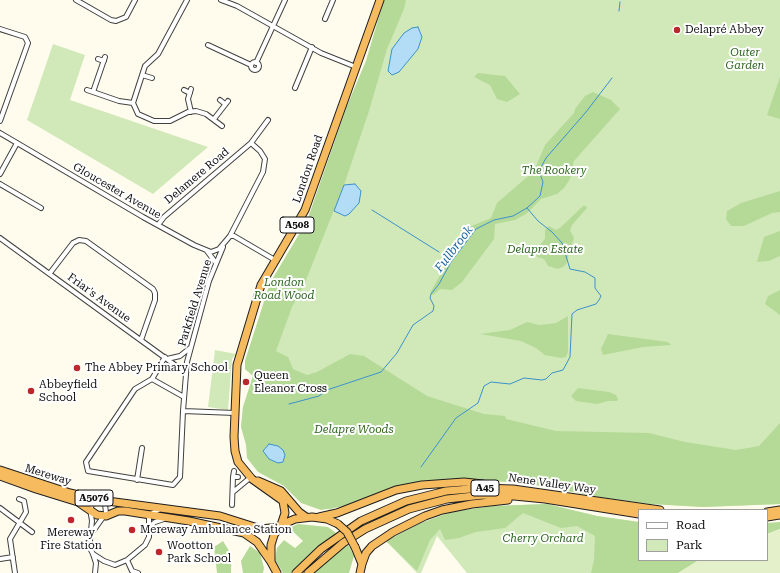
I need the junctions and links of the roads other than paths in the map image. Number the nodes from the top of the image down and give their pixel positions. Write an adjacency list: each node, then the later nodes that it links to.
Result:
1 (76, 0): 2 (street)
2 (135, 0)
3 (187, 0): 17 (street)
4 (222, 0): 9 (street)
5 (285, 0): 9 (street)
6 (333, 0): 8 (street)
7 (380, 0): 16 (highway, London Road / A508)
8 (325, 19)
9 (273, 26): 12 (street); 14 (street)
10 (0, 29): 28 (street)
11 (208, 45): 15 (street)
12 (312, 47): 16 (street); 19 (street)
13 (98, 58): 22 (street)
14 (256, 63): 15 (street); 15 (street)
15 (251, 64)
16 (356, 67): 41 (highway, London Road / A508)
17 (142, 75): 18 (street); 24 (street)
18 (152, 78)
19 (295, 88)
20 (87, 90): 22 (street)
21 (184, 90): 25 (street)
22 (93, 92): 24 (street)
23 (220, 100): 26 (street)
24 (133, 103): 25 (street)
25 (191, 112): 26 (street)
26 (214, 119): 29 (street)
27 (268, 120): 32 (street, Delamere Road)
28 (0, 121)
29 (222, 126)
30 (0, 133): 31 (street, Gloucester Avenue)
31 (17, 143): 33 (street); 36 (street, Gloucester Avenue)
32 (251, 143): 36 (street, Delamere Road); 37 (street)
33 (0, 174)
34 (0, 184): 35 (street)
35 (41, 208)
36 (158, 225): 40 (street, Gloucester Avenue)
37 (230, 236): 39 (street); 41 (street)
38 (0, 238): 43 (street, Friar's Avenue)
39 (222, 245): 40 (street); 42 (street, Parkfield Avenue)
40 (207, 251): 42 (street)
41 (275, 260): 51 (highway, London Road / A508)
42 (216, 263): 45 (street, Parkfield Avenue)
43 (50, 273): 44 (street, Friar's Avenue); 44 (street)
44 (141, 340): 46 (street, Friar's Avenue)
45 (190, 348): 46 (street); 47 (street, Parkfield Avenue)
46 (166, 358): 47 (street, Friar's Avenue); 48 (street)
47 (186, 373): 49 (street, Parkfield Avenue)
48 (152, 379): 49 (street); 57 (street)
49 (184, 397): 50 (street, Parkfield Avenue)
50 (183, 411): 51 (street); 57 (street, Parkfield Avenue)
51 (235, 413): 56 (highway, London Road / A508)
52 (142, 448): 57 (street)
53 (0, 470): 62 (highway, Mereway / A5076)
54 (234, 471): 58 (street)
55 (0, 476): 68 (highway, Mereway / A5076)
56 (252, 478): 58 (street); 74 (highway, London Road / A508); 79 (highway, London Road / A508)
57 (137, 480)
58 (233, 492): 63 (street)
59 (19, 499): 78 (street)
60 (545, 499): 70 (highway, Nene Valley Way / A45); 88 (highway); 95 (highway, Nene Valley Way / A45)
61 (577, 499): 66 (highway, Nene Valley Way / A45); 75 (highway); 94 (highway, Nene Valley Way / A45)
62 (100, 500): 65 (highway, Mereway / A5076); 68 (street); 72 (street)
63 (232, 506)
64 (0, 508): 78 (street)
65 (161, 509): 71 (street); 79 (highway, Mereway / A5076)
66 (652, 509)
67 (780, 510): 69 (highway)
68 (90, 512): 72 (highway, Mereway / A5076); 82 (street)
69 (768, 512)
70 (638, 514)
71 (149, 515): 72 (highway, Mereway / A5076); 77 (highway, Mereway / A5076); 80 (street)
72 (106, 516): 82 (street)
73 (780, 516): 76 (highway)
74 (306, 517): 75 (highway, Mereway); 79 (highway, Mereway)
75 (319, 517): 88 (highway, bridge)
76 (768, 517)
77 (173, 518): 80 (street); 87 (highway, Mereway / A5076)
78 (20, 523): 81 (street); 84 (street)
79 (280, 526): 87 (highway, A508)
80 (149, 527): 86 (street)
81 (32, 532)
82 (91, 534): 83 (street)
83 (93, 554): 86 (street); 90 (street)
84 (13, 557): 85 (street); 89 (street)
85 (0, 559)
86 (127, 560): 91 (street)
87 (271, 563): 92 (highway); 93 (highway, Mereway)
88 (361, 570)
89 (15, 573)
90 (96, 573)
91 (138, 573)
92 (269, 573)
93 (277, 573)
94 (296, 573)
95 (308, 573)

